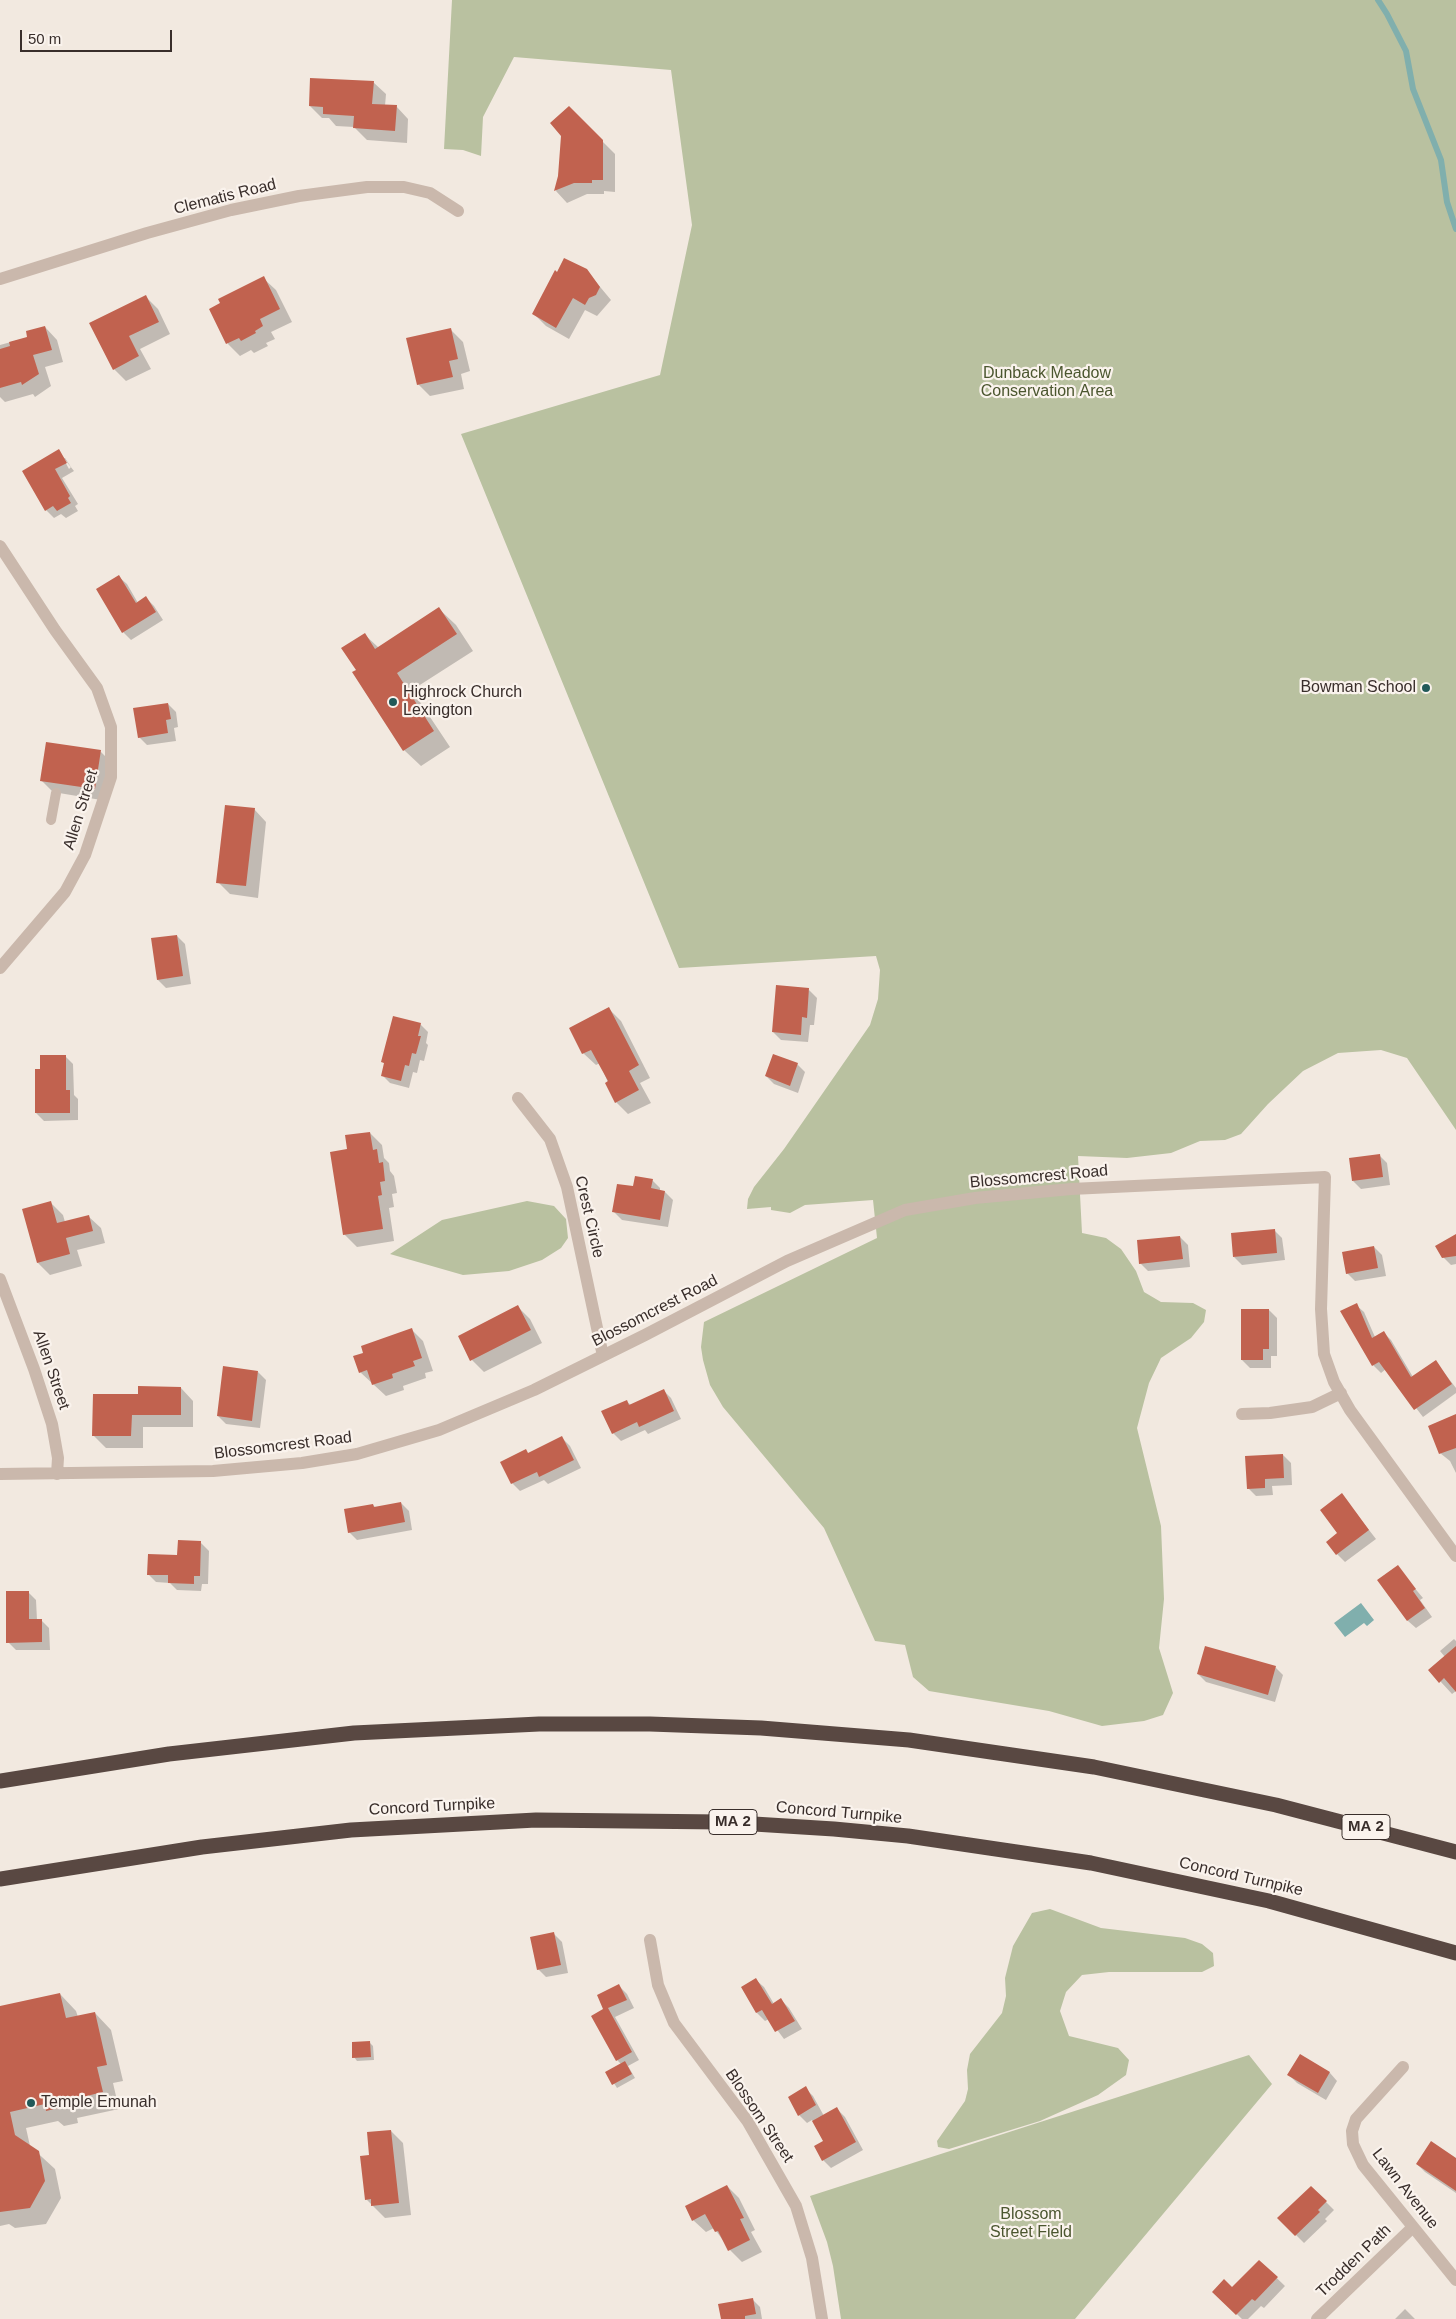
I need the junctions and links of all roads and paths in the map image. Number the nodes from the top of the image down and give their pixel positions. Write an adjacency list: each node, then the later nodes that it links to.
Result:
1 (458, 211): 2 (street, Clematis Road)
2 (0, 279)
3 (0, 546): 6 (street, Allen Street)
4 (56, 792): 5 (lane)
5 (51, 820)
6 (0, 968)
7 (518, 1098): 9 (street, Crest Circle)
8 (0, 1279): 13 (street, Allen Street)
9 (603, 1356): 10 (street, Blossomcrest Road); 13 (street, Blossomcrest Road)
10 (1341, 1393): 11 (street); 14 (street)
11 (1242, 1414)
12 (0, 1474): 13 (street, Blossomcrest Road)
13 (57, 1474)
14 (1456, 1556)
15 (0, 1781): 16 (highway, MA 2)
16 (1456, 1852)
17 (0, 1879): 19 (highway, Concord Turnpike / MA 2)
18 (650, 1940): 23 (street, Blossom Street)
19 (1456, 1953)
20 (1403, 2067): 21 (street, Lawn Avenue)
21 (1413, 2227): 22 (street, Lawn Avenue); 24 (street, Trodden Path)
22 (1456, 2280)
23 (822, 2319)
24 (1317, 2319)

